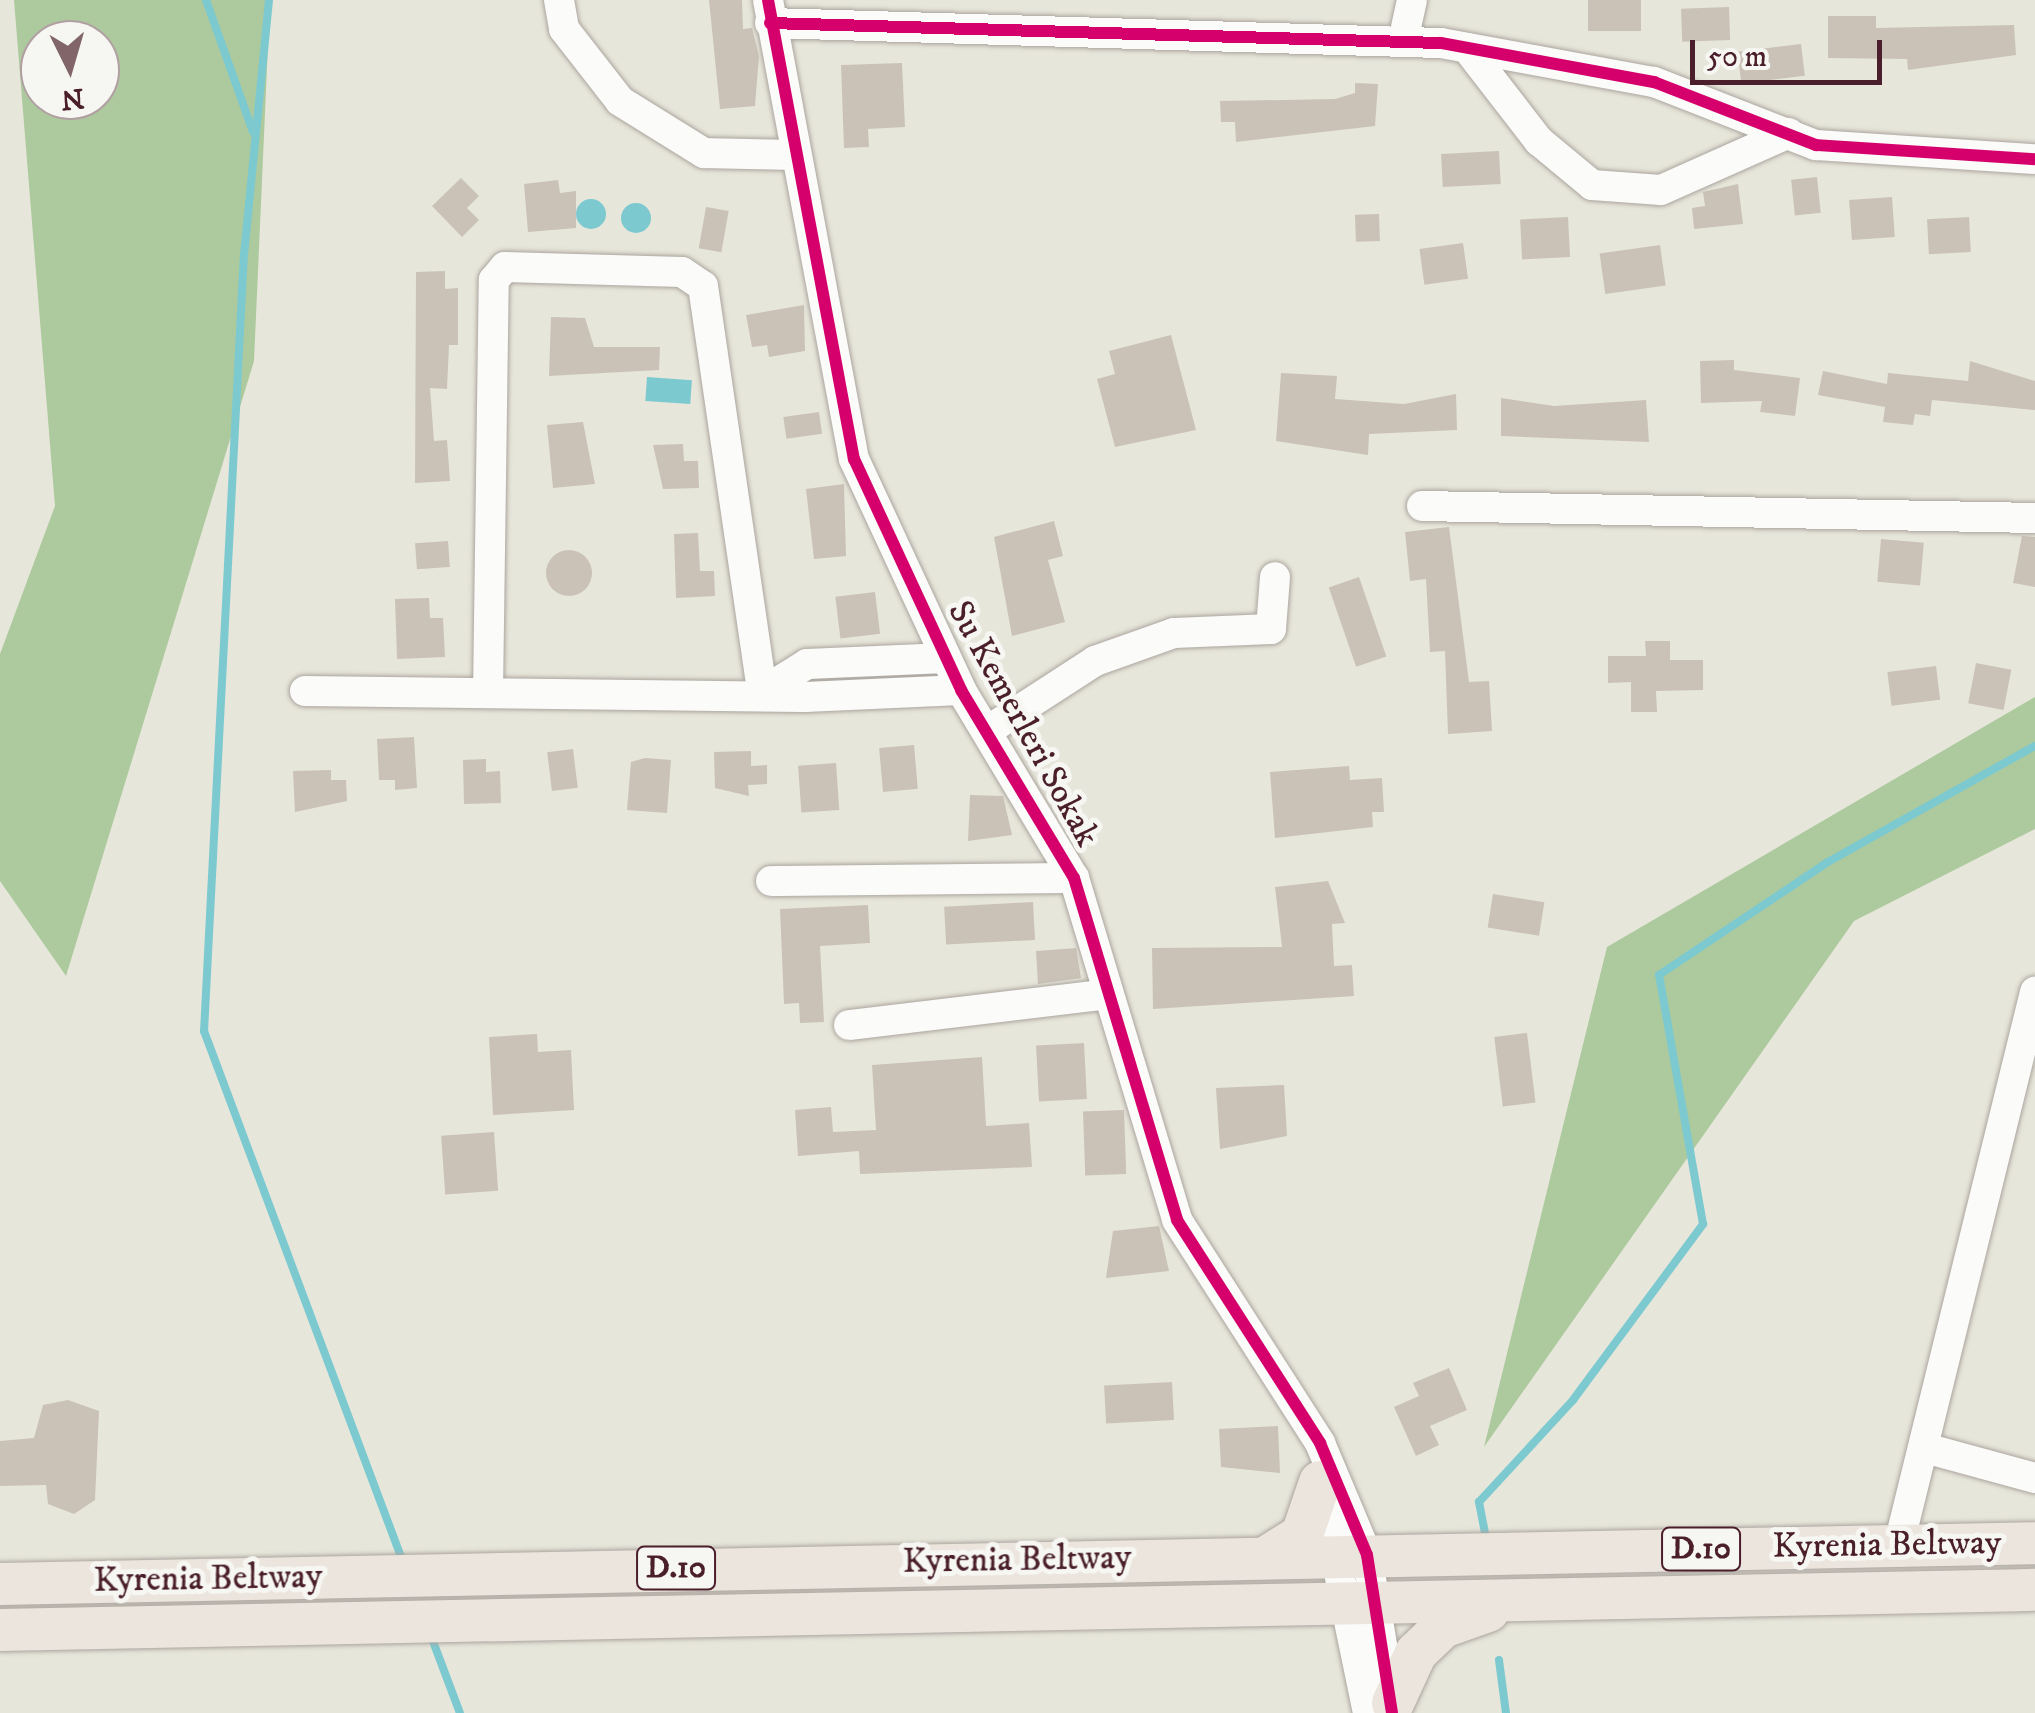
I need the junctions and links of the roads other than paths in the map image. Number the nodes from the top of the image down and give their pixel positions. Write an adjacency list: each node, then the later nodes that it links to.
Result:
1 (560, 0): 7 (street)
2 (1412, 0): 4 (street)
3 (769, 12): 4 (street); 7 (street, Su Kemerleri Sokak)
4 (1403, 41): 5 (street)
5 (1467, 48): 6 (street); 6 (street)
6 (1788, 134): 8 (street)
7 (792, 155): 12 (street, Su Kemerleri Sokak)
8 (2035, 160)
9 (1422, 506): 10 (street)
10 (2035, 518)
11 (1274, 577): 17 (street)
12 (946, 658): 13 (street, Su Kemerleri Sokak); 15 (street)
13 (961, 690): 15 (street); 17 (street, Su Kemerleri Sokak)
14 (304, 691): 16 (street)
15 (762, 692): 16 (street); 16 (street)
16 (488, 693)
17 (987, 731): 18 (street, Su Kemerleri Sokak)
18 (1074, 878): 19 (street); 21 (street, Su Kemerleri Sokak)
19 (771, 882)
20 (2035, 992): 23 (street)
21 (1108, 994): 22 (street); 24 (street, Su Kemerleri Sokak)
22 (848, 1025)
23 (1925, 1448): 25 (street); 27 (street)
24 (1320, 1463): 28 (highway); 29 (street)
25 (2035, 1478)
26 (2035, 1543): 27 (highway, Kyrenia Beltway / D.10)
27 (1899, 1544): 29 (highway, Kyrenia Beltway / D.10)
28 (1270, 1555): 29 (highway, Kyrenia Beltway / D.10); 30 (highway, Kyrenia Beltway / D.10)
29 (1350, 1555): 33 (street)
30 (0, 1584)
31 (2035, 1590): 32 (highway, Kyrenia Beltway / D.10)
32 (1512, 1602): 33 (highway, Kyrenia Beltway / D.10); 35 (highway)
33 (1360, 1603): 34 (highway, Kyrenia Beltway / D.10); 35 (street)
34 (0, 1630)
35 (1384, 1710)

